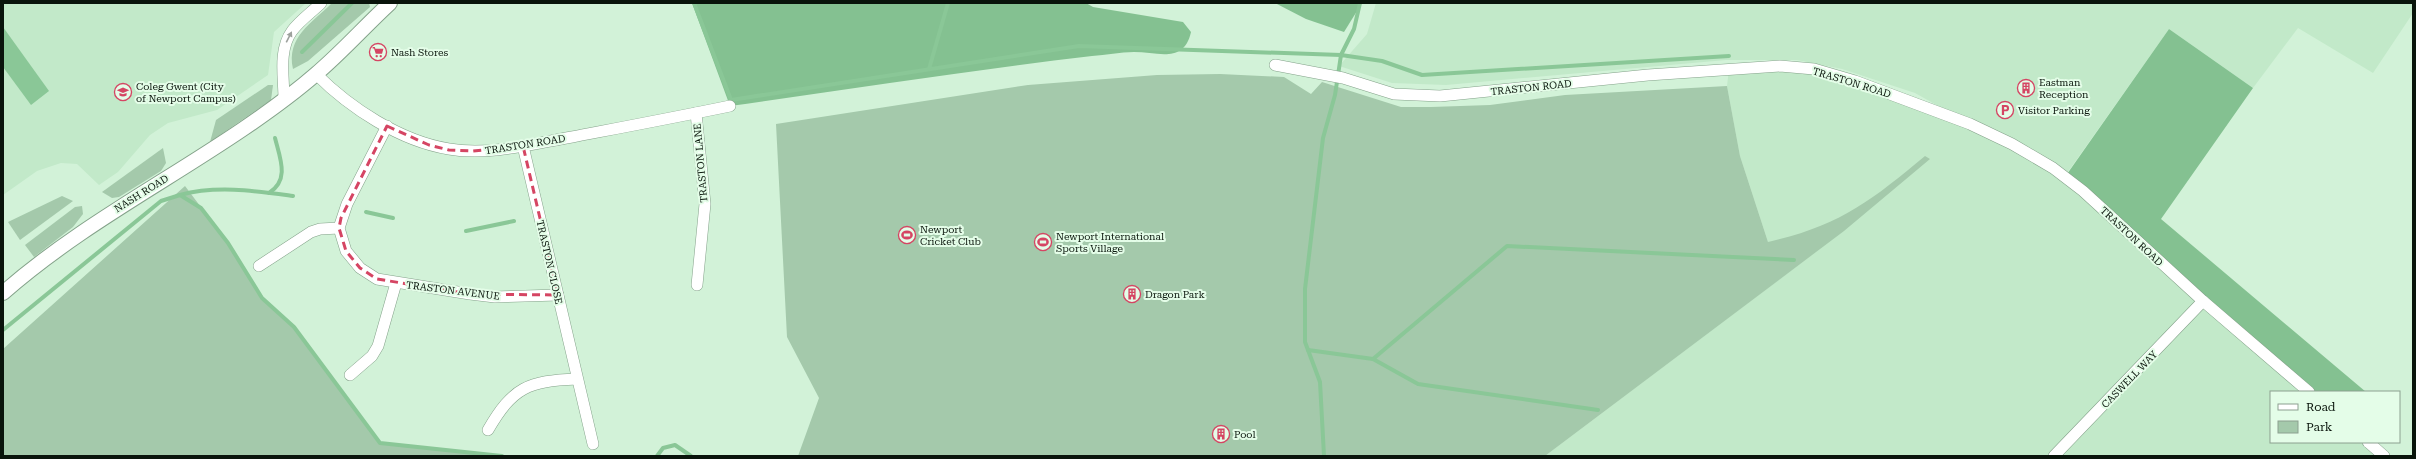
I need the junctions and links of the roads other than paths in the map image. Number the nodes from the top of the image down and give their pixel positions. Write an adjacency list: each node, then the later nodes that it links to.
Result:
1 (322, 3): 5 (street, one-way to 1)
2 (390, 3): 4 (street, NASH ROAD)
3 (1275, 65): 16 (street, TRASTON ROAD)
4 (316, 74): 5 (street, NASH ROAD); 8 (street, TRASTON ROAD)
5 (284, 99): 14 (street, NASH ROAD)
6 (730, 106): 7 (street, TRASTON ROAD)
7 (696, 113): 9 (street, TRASTON ROAD); 13 (street, TRASTON LANE)
8 (387, 126): 9 (street, TRASTON ROAD); 10 (street)
9 (523, 146): 15 (street, TRASTON CLOSE)
10 (339, 228): 11 (street); 12 (street, TRASTON AVENUE)
11 (259, 266)
12 (396, 283): 15 (street, TRASTON AVENUE); 17 (street, TRASTON AVENUE)
13 (697, 285)
14 (3, 293)
15 (558, 295): 18 (street, TRASTON CLOSE)
16 (2203, 301): 19 (street, TRASTON ROAD); 23 (street, CASWELL WAY)
17 (350, 375)
18 (577, 379): 20 (street); 22 (street, TRASTON CLOSE)
19 (2308, 391)
20 (488, 430)
21 (2369, 443): 24 (street)
22 (593, 444)
23 (2054, 456)
24 (2384, 456)

